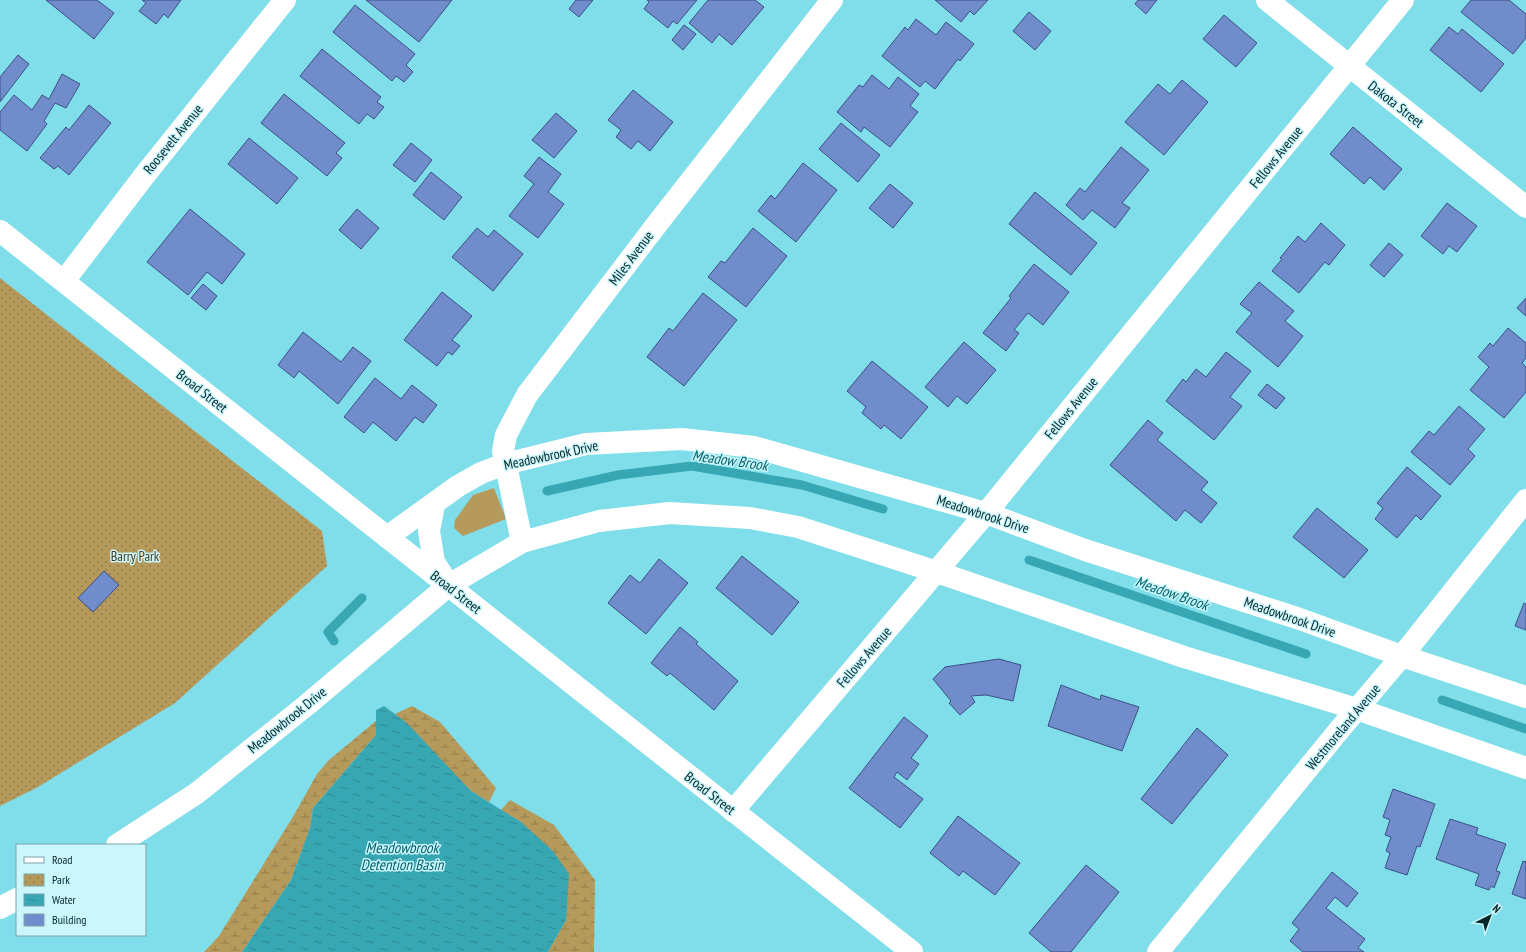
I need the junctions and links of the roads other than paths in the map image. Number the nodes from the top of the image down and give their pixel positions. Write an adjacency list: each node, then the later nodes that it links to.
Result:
1 (285, 0): 8 (street, Roosevelt Avenue)
2 (832, 0): 9 (street, Miles Avenue)
3 (1268, 0): 5 (street, Dakota Street)
4 (1403, 0): 5 (street, Fellows Avenue)
5 (1349, 66): 6 (street, Dakota Street); 12 (street, Fellows Avenue)
6 (1526, 207)
7 (0, 231): 8 (street, Broad Street)
8 (64, 281): 13 (street, Broad Street)
9 (505, 464): 11 (street, Meadowbrook Drive); 12 (street, Meadowbrook Drive); 14 (street, Miles Avenue)
10 (1526, 500): 17 (street, Westmoreland Avenue)
11 (434, 504): 13 (street, Meadowbrook Drive); 16 (street)
12 (986, 513): 15 (street, Fellows Avenue); 17 (street, Meadowbrook Drive)
13 (386, 537): 16 (street, Broad Street)
14 (522, 542): 15 (street, Meadowbrook Drive); 16 (street, Meadowbrook Drive)
15 (937, 572): 19 (street, Meadowbrook Drive); 21 (street, Fellows Avenue)
16 (448, 585): 21 (street, Broad Street); 22 (street, Meadowbrook Drive)
17 (1402, 656): 18 (street, Meadowbrook Drive); 19 (street, Westmoreland Avenue)
18 (1526, 697)
19 (1357, 709): 20 (street, Meadowbrook Drive); 26 (street, Westmoreland Avenue)
20 (1526, 768)
21 (732, 811): 25 (street, Broad Street)
22 (119, 844)
23 (16, 900): 24 (street)
24 (0, 908)
25 (912, 952)
26 (1158, 952)

